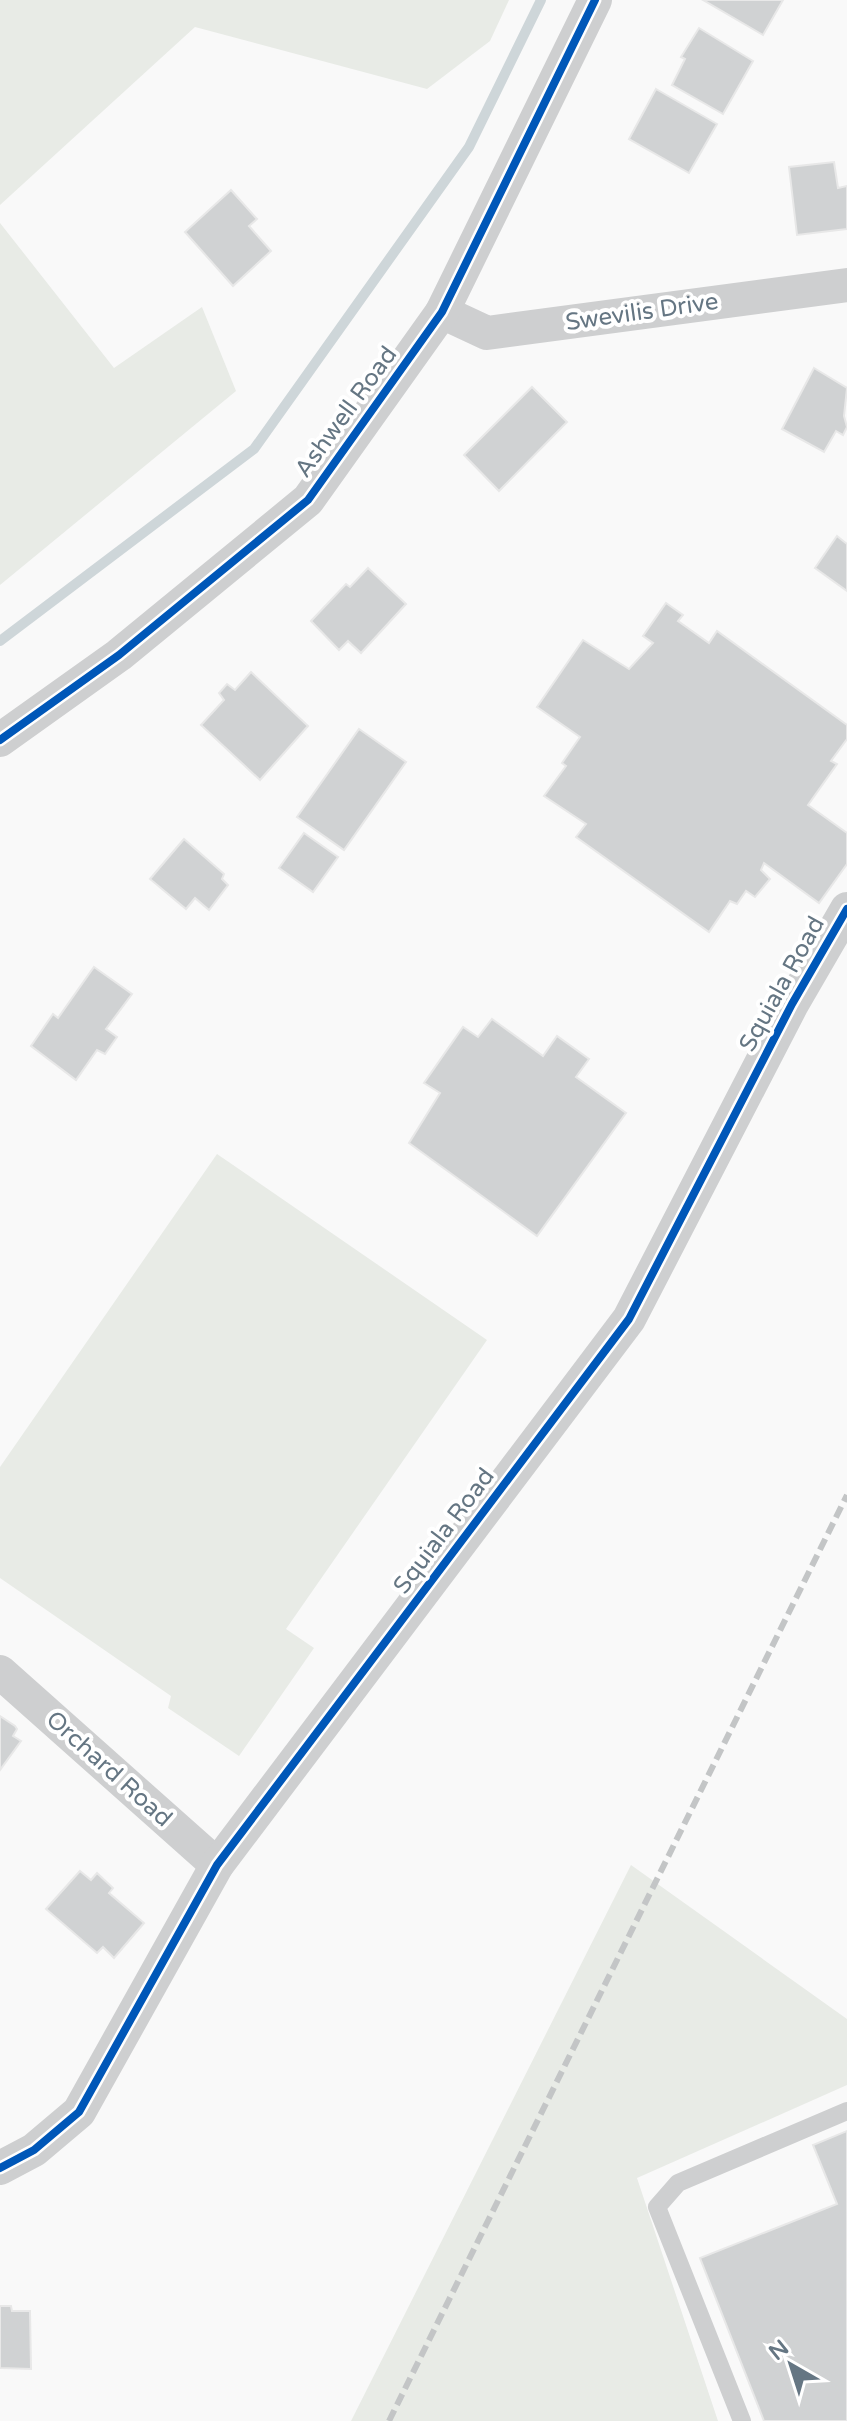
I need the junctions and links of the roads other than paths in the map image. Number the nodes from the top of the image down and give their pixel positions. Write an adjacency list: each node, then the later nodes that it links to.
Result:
1 (595, 0): 3 (street, Ashwell Road)
2 (847, 285): 3 (street, Swevilis Drive)
3 (442, 312): 4 (street, Ashwell Road)
4 (0, 740)
5 (847, 909): 7 (street, Squiala Road)
6 (0, 1672): 7 (street, Orchard Road)
7 (217, 1865): 9 (street, Squiala Road)
8 (847, 2111): 10 (lane)
9 (0, 2168)
10 (742, 2421)

